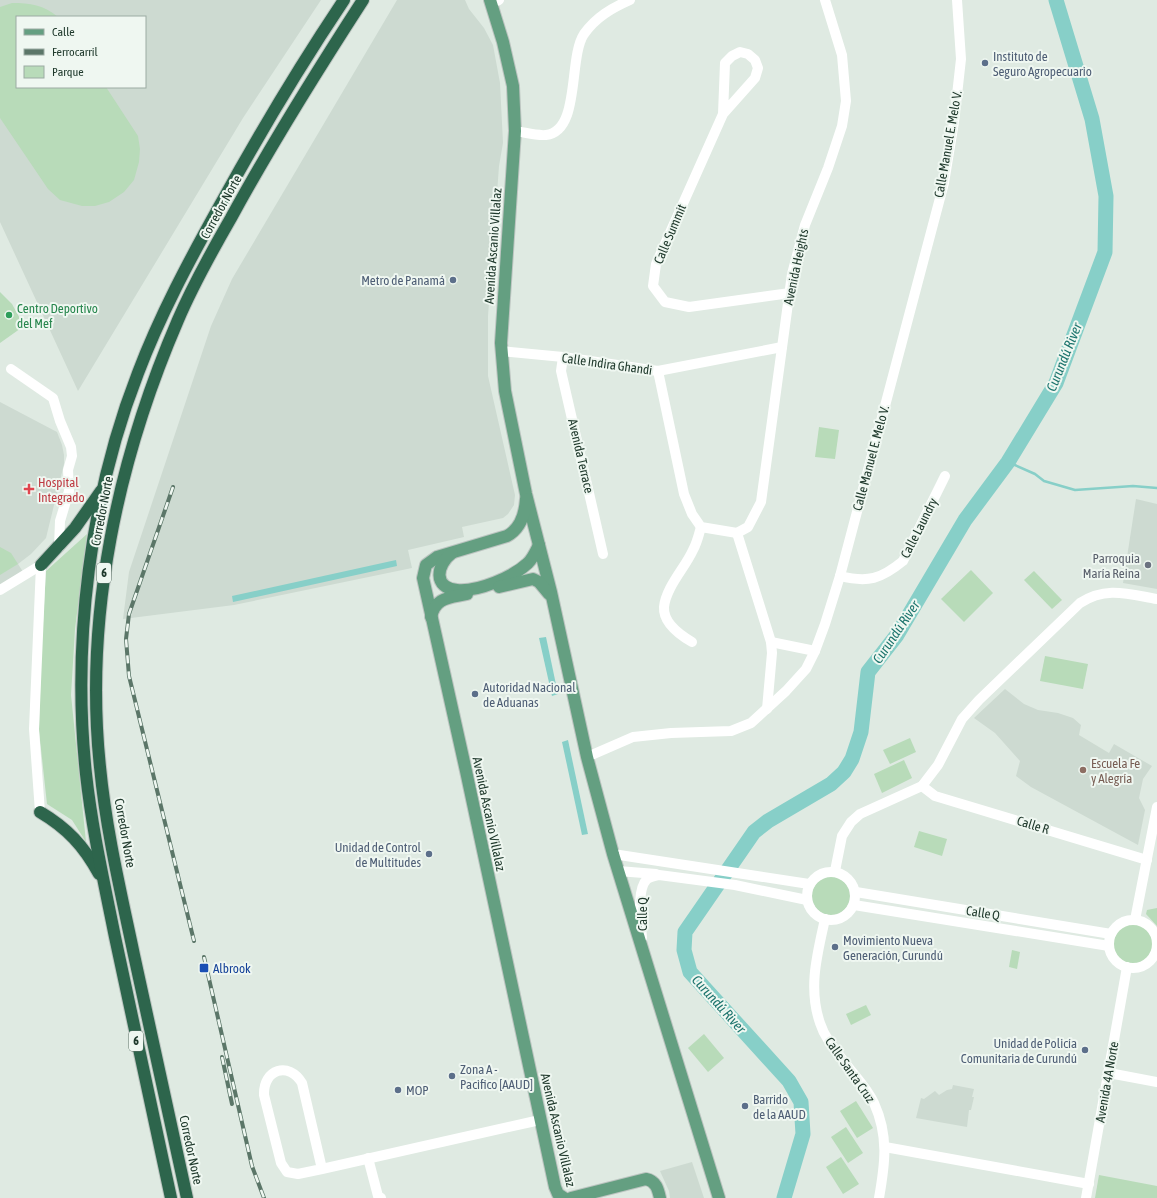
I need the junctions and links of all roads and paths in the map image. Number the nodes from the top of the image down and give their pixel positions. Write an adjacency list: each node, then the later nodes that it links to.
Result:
1 (344, 0): 16 (highway, Corredor Norte / 6)
2 (363, 0): 65 (highway, Corredor Norte / 6)
3 (630, 0): 8 (street)
4 (825, 0): 9 (street, Avenida Heights)
5 (957, 0): 25 (street, Calle Manuel E. Melo V.)
6 (493, 1): 8 (main road, Avenida Ascanio Villalaz)
7 (722, 114): 7 (street); 9 (street, Calle Summit)
8 (515, 131): 11 (main road, Avenida Ascanio Villalaz)
9 (790, 293): 10 (street, Avenida Heights)
10 (782, 347): 14 (street, Calle Indira Ghandi); 19 (street, Avenida Heights)
11 (501, 352): 12 (street, Calle Indira Ghandi); 17 (main road, Avenida Ascanio Villalaz)
12 (563, 357): 14 (street, Calle Indira Ghandi); 23 (street, Avenida Terrace)
13 (11, 369): 21 (street)
14 (658, 371): 18 (street)
15 (945, 476): 25 (street, Calle Laundry)
16 (104, 487): 21 (highway); 44 (highway, Corredor Norte / 6)
17 (526, 494): 20 (main road, Avenida Ascanio Villalaz); 22 (main road, Avenida Ascanio Villalaz)
18 (701, 527): 19 (street); 30 (street)
19 (737, 533): 31 (street)
20 (539, 545): 22 (main road); 27 (main road, Avenida Ascanio Villalaz)
21 (59, 547): 24 (highway)
22 (456, 550): 29 (main road, Avenida Ascanio Villalaz)
23 (603, 554)
24 (41, 565): 26 (street); 37 (street)
25 (840, 576): 32 (street, Calle Manuel E. Melo V.)
26 (0, 590)
27 (552, 596): 29 (main road); 34 (main road, Avenida Ascanio Villalaz)
28 (1157, 599): 35 (street)
29 (431, 617): 58 (main road, Avenida Ascanio Villalaz)
30 (692, 642)
31 (771, 642): 32 (street); 33 (street)
32 (815, 651): 33 (street, Calle Manuel E. Melo V.)
33 (767, 709): 34 (street, Calle Manuel E. Melo V.)
34 (587, 757): 39 (main road, Avenida Ascanio Villalaz)
35 (922, 786): 40 (street, Calle R); 42 (street)
36 (1157, 807): 38 (street)
37 (40, 812): 44 (highway)
38 (1155, 831): 40 (street)
39 (613, 854): 41 (main road, Avenida Ascanio Villalaz); 45 (street)
40 (1147, 860): 50 (street)
41 (618, 871): 43 (street); 52 (main road, Avenida Ascanio Villalaz)
42 (835, 871): 45 (street); 46 (street)
43 (659, 874): 47 (street); 52 (street, Calle Q)
44 (104, 883): 64 (highway, Corredor Norte / 6)
45 (809, 884): 47 (street)
46 (856, 892): 48 (street); 51 (street, Calle Q)
47 (807, 900): 49 (street)
48 (854, 905): 49 (street); 53 (street, Calle Q)
49 (825, 919): 59 (street, Calle Santa Cruz)
50 (1135, 920): 51 (street); 54 (street)
51 (1111, 934): 53 (street)
52 (642, 946): 69 (main road, Avenida Ascanio Villalaz)
53 (1109, 946): 55 (street)
54 (1157, 948): 55 (street)
55 (1128, 967): 56 (street, Avenida 4A Norte)
56 (1109, 1073): 57 (street); 62 (street, Avenida 4A Norte)
57 (1157, 1082)
58 (540, 1120): 60 (street); 67 (main road, Avenida Ascanio Villalaz)
59 (885, 1147): 62 (street); 70 (street, Calle Santa Cruz)
60 (368, 1158): 61 (street); 66 (street)
61 (322, 1169): 61 (street)
62 (1089, 1184): 71 (street, Avenida 4A Norte)
63 (577, 1197): 68 (main road, Avenida Ascanio Villalaz)
64 (171, 1198)
65 (187, 1198)
66 (381, 1198)
67 (564, 1198)
68 (660, 1198)
69 (719, 1198)
70 (879, 1198)
71 (1086, 1198)

